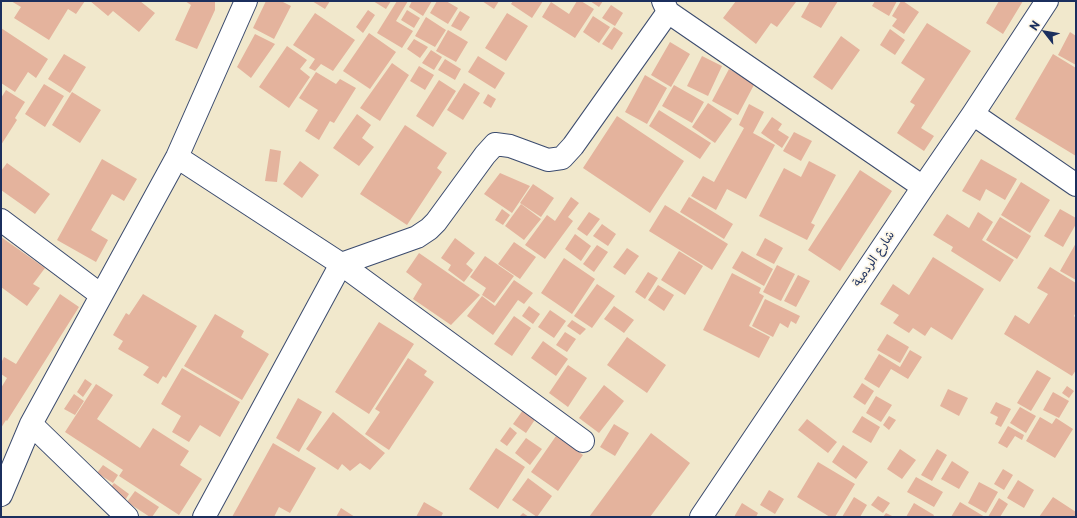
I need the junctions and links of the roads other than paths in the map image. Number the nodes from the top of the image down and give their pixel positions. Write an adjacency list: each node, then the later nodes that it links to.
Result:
1 (246, 1): 5 (street)
2 (1047, 1): 4 (street, شارع الردمية)
3 (666, 7): 7 (street); 9 (street)
4 (973, 114): 6 (street); 7 (street, شارع الردمية)
5 (177, 157): 9 (street); 10 (street)
6 (1076, 185)
7 (922, 187): 16 (street, شارع الردمية)
8 (1, 220): 10 (street)
9 (340, 264): 12 (street); 15 (street)
10 (101, 295): 11 (street)
11 (31, 424): 13 (street); 14 (street)
12 (583, 441)
13 (1, 495)
14 (127, 517)
15 (204, 517)
16 (701, 517)

